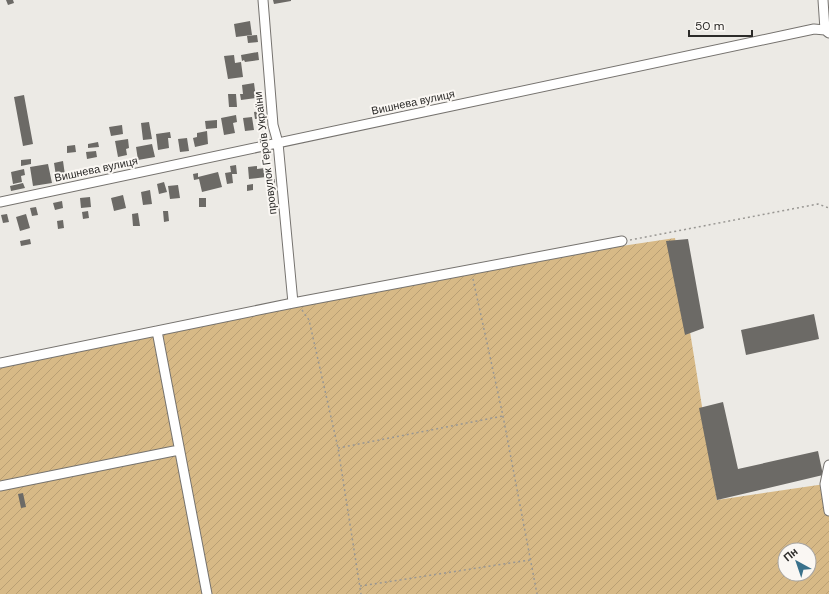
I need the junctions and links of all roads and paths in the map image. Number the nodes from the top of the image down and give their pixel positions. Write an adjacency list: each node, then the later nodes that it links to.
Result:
1 (263, 0): 4 (street, провулок Героїв України)
2 (823, 0): 3 (street)
3 (827, 32): 4 (street, Вишнева вулиця)
4 (278, 143): 5 (street, Вишнева вулиця); 9 (street, провулок Героїв України)
5 (0, 202)
6 (829, 208): 7 (path)
7 (622, 241): 8 (street)
8 (464, 271): 9 (street); 12 (path)
9 (293, 303): 10 (street); 13 (path)
10 (157, 331): 11 (street); 14 (street)
11 (0, 363)
12 (503, 416): 13 (path); 18 (path)
13 (338, 448): 19 (path)
14 (179, 450): 16 (street); 20 (street)
15 (829, 465): 17 (street)
16 (0, 486)
17 (829, 512)
18 (531, 560): 19 (path); 22 (path)
19 (360, 586): 21 (path)
20 (207, 594)
21 (361, 594)
22 (537, 594)

